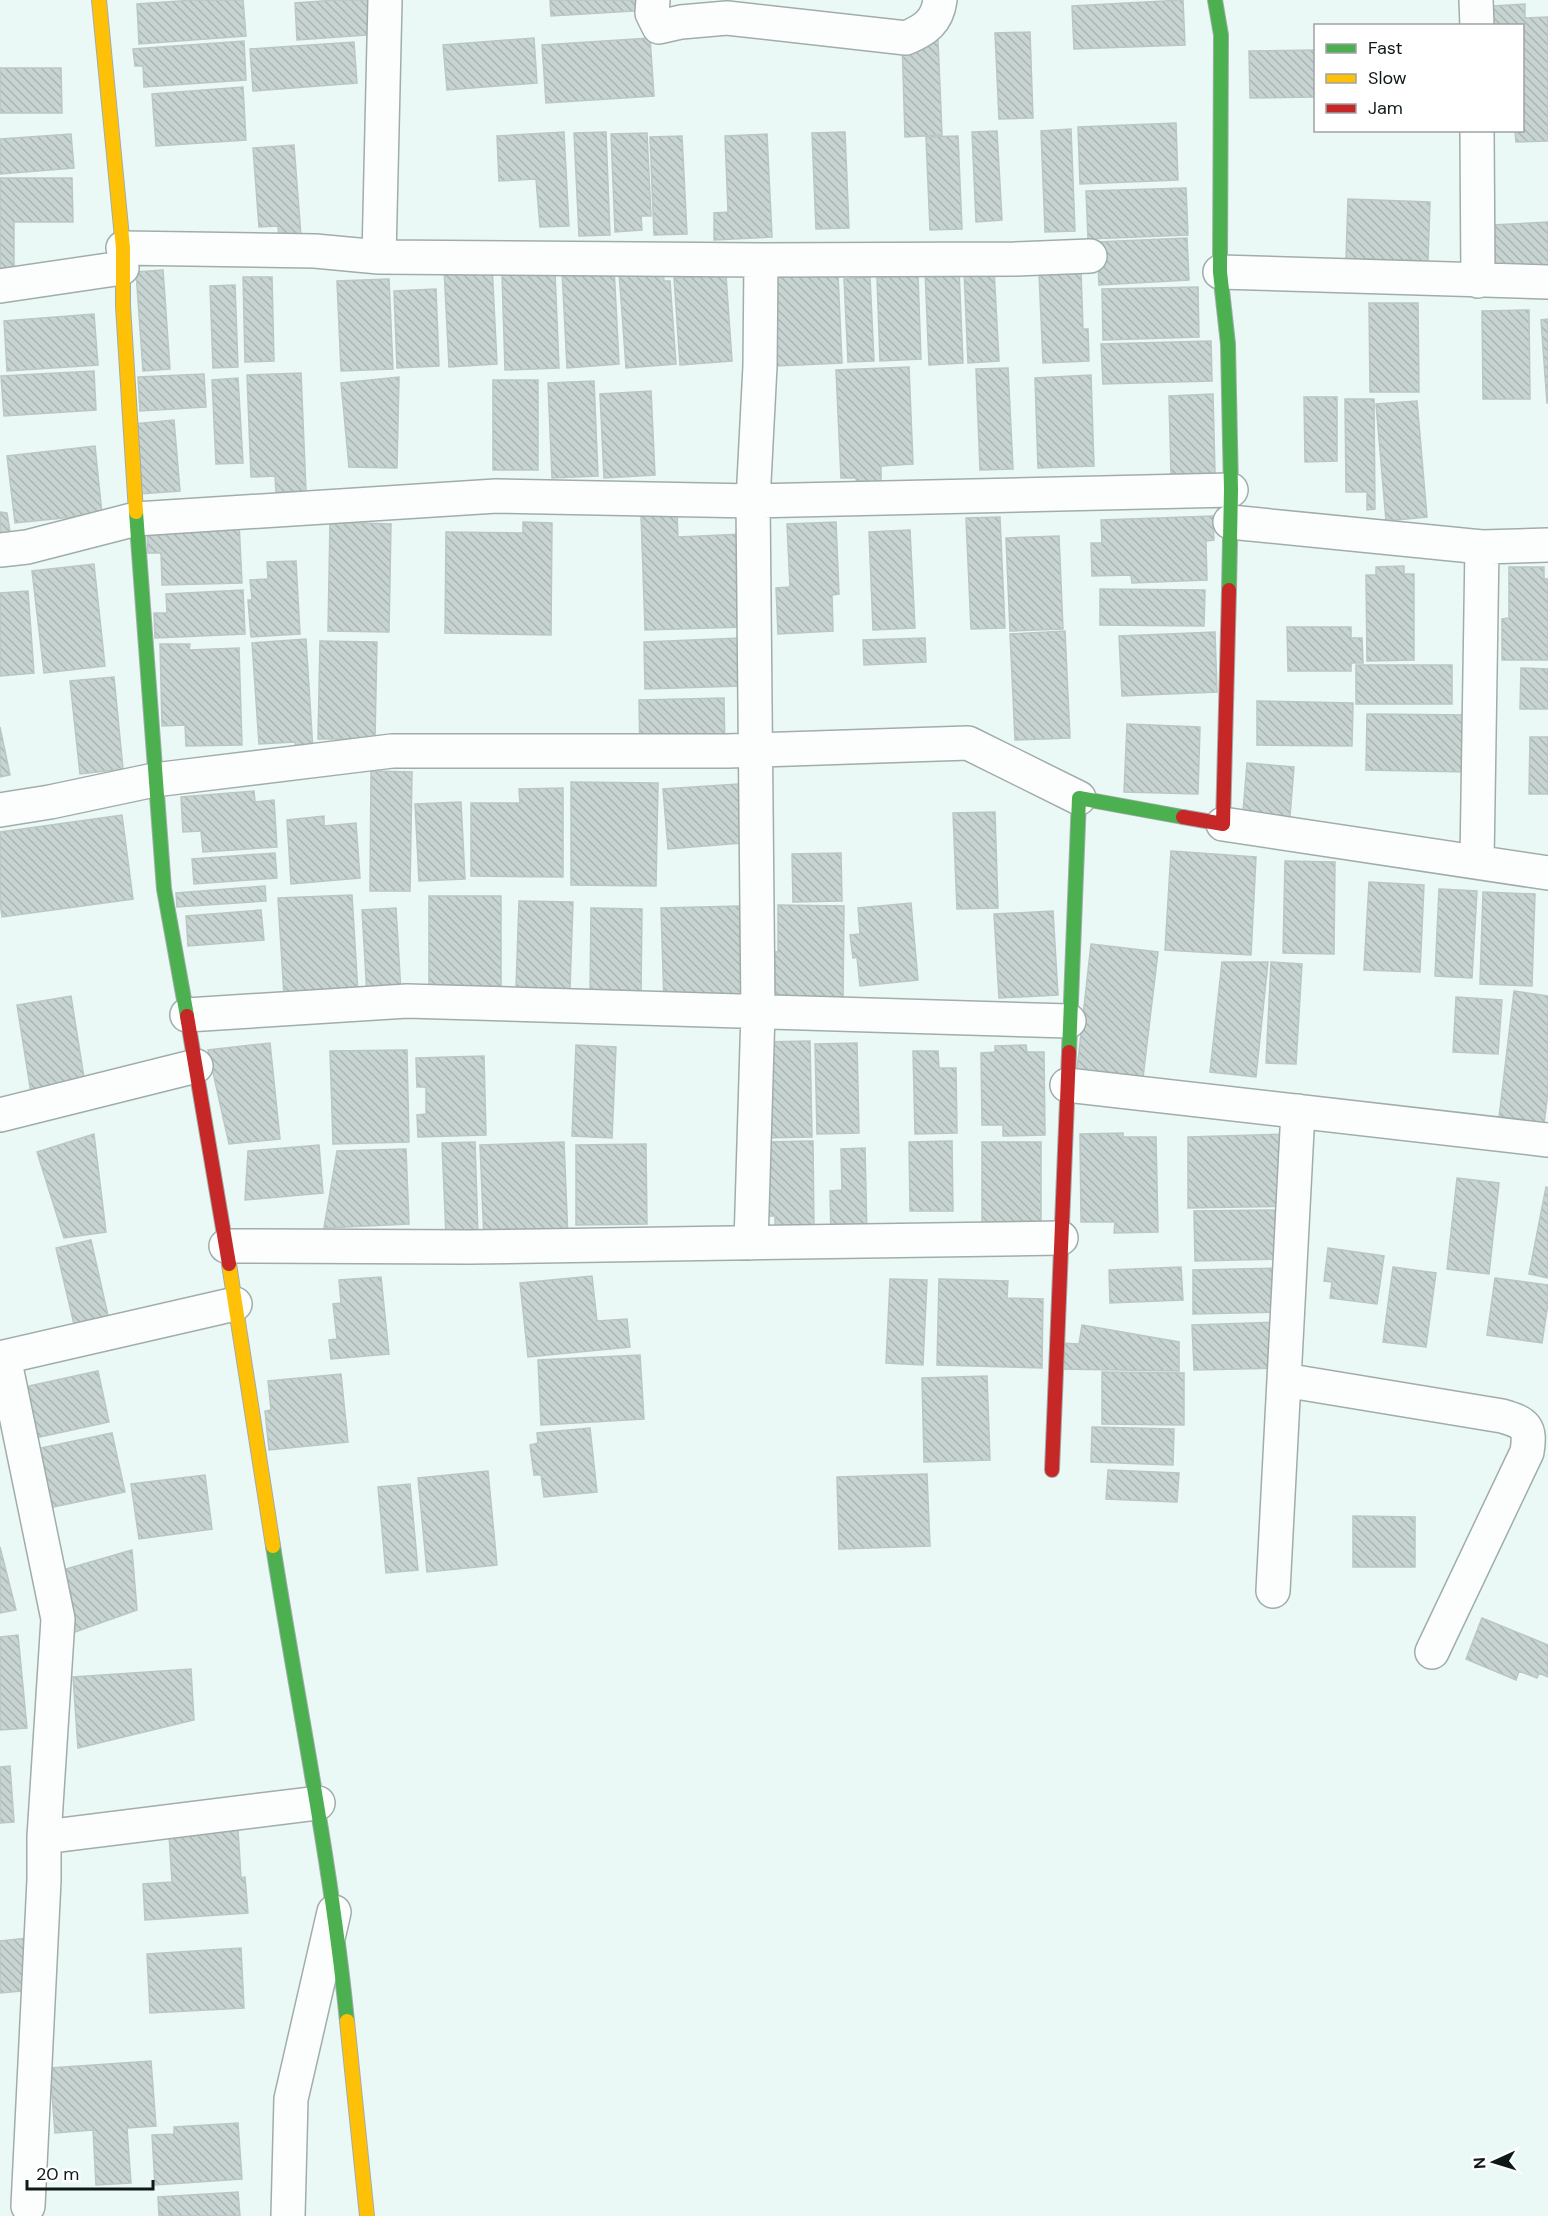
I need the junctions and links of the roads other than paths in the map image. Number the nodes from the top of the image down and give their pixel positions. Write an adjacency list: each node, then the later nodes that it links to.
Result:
1 (99, 0): 11 (street)
2 (385, 0): 10 (street)
3 (653, 0): 4 (street)
4 (940, 0)
5 (1215, 0): 13 (street)
6 (1476, 0): 7 (street)
7 (1476, 24)
8 (1477, 132): 14 (street)
9 (1090, 256): 12 (street)
10 (379, 257): 11 (street); 12 (street)
11 (122, 258): 16 (street); 19 (street)
12 (760, 260): 18 (street)
13 (1220, 272): 14 (street); 17 (street)
14 (1478, 280): 15 (street)
15 (1548, 282)
16 (0, 286)
17 (1231, 490): 18 (street); 20 (street)
18 (753, 501): 19 (street); 24 (street)
19 (136, 519): 23 (street); 25 (street)
20 (1230, 522): 22 (street); 28 (street)
21 (1548, 545): 22 (street)
22 (1482, 547): 29 (street)
23 (0, 550)
24 (755, 750): 25 (street); 26 (street); 31 (street)
25 (154, 780): 27 (street); 32 (street)
26 (1079, 798): 28 (street); 33 (street)
27 (0, 810)
28 (1223, 824): 29 (street)
29 (1477, 862): 30 (street)
30 (1548, 873)
31 (758, 1012): 32 (street); 33 (street); 40 (street)
32 (187, 1015): 34 (street)
33 (1070, 1021): 35 (street)
34 (196, 1066): 37 (street); 41 (street)
35 (1067, 1085): 36 (street); 39 (street)
36 (1298, 1111): 38 (street); 44 (street)
37 (0, 1115)
38 (1548, 1140)
39 (1061, 1238): 40 (street); 45 (street)
40 (751, 1243): 41 (street)
41 (226, 1246): 42 (street)
42 (235, 1304): 43 (street); 48 (street)
43 (2, 1358): 49 (street)
44 (1284, 1380): 46 (street); 47 (street)
45 (1052, 1470)
46 (1273, 1591)
47 (1432, 1652)
48 (318, 1803): 49 (street); 50 (street)
49 (44, 1837): 51 (street)
50 (334, 1912): 52 (street); 53 (street)
51 (28, 2206)
52 (288, 2216)
53 (367, 2216)

